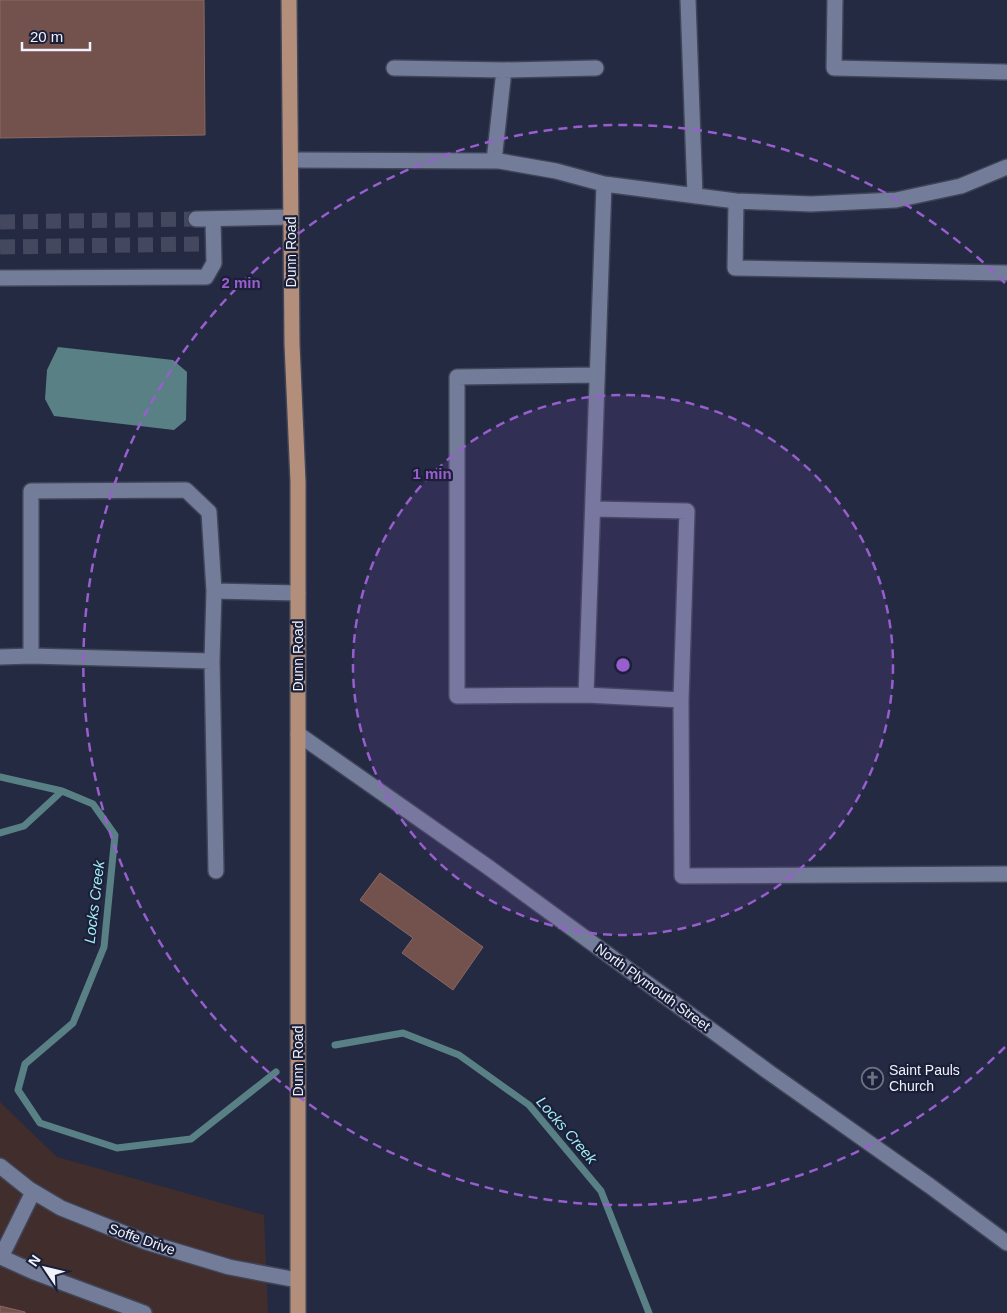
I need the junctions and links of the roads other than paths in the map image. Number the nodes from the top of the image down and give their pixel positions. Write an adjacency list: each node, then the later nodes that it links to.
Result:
1 (289, 0): 8 (main road, Dunn Road)
2 (688, 0): 12 (street)
3 (835, 0): 7 (street)
4 (394, 68): 6 (street)
5 (596, 68): 6 (street)
6 (504, 70): 9 (street)
7 (1005, 72)
8 (291, 160): 9 (street); 14 (main road, Dunn Road)
9 (494, 161): 11 (street)
10 (1007, 167): 13 (street)
11 (604, 184): 12 (street); 19 (street)
12 (695, 196): 13 (street)
13 (736, 201): 17 (street)
14 (291, 217): 16 (street); 22 (main road, Dunn Road)
15 (196, 219): 16 (street)
16 (213, 219): 18 (street)
17 (1007, 273)
18 (0, 278)
19 (597, 375): 20 (street); 26 (street)
20 (593, 509): 26 (street); 27 (street)
21 (214, 591): 22 (street); 23 (street); 25 (street)
22 (298, 593): 28 (main road, Dunn Road)
23 (31, 656): 24 (street); 25 (street)
24 (0, 657)
25 (212, 660): 29 (street)
26 (586, 695): 27 (street)
27 (681, 700): 30 (street)
28 (298, 734): 33 (street, North Plymouth Street); 35 (main road, Dunn Road)
29 (216, 871)
30 (1007, 874)
31 (0, 1166): 32 (street, Soffe Drive)
32 (33, 1192): 34 (street); 35 (street, Soffe Drive)
33 (1007, 1243)
34 (1, 1256): 36 (street)
35 (297, 1280): 37 (main road, Dunn Road)
36 (144, 1313)
37 (298, 1313)

